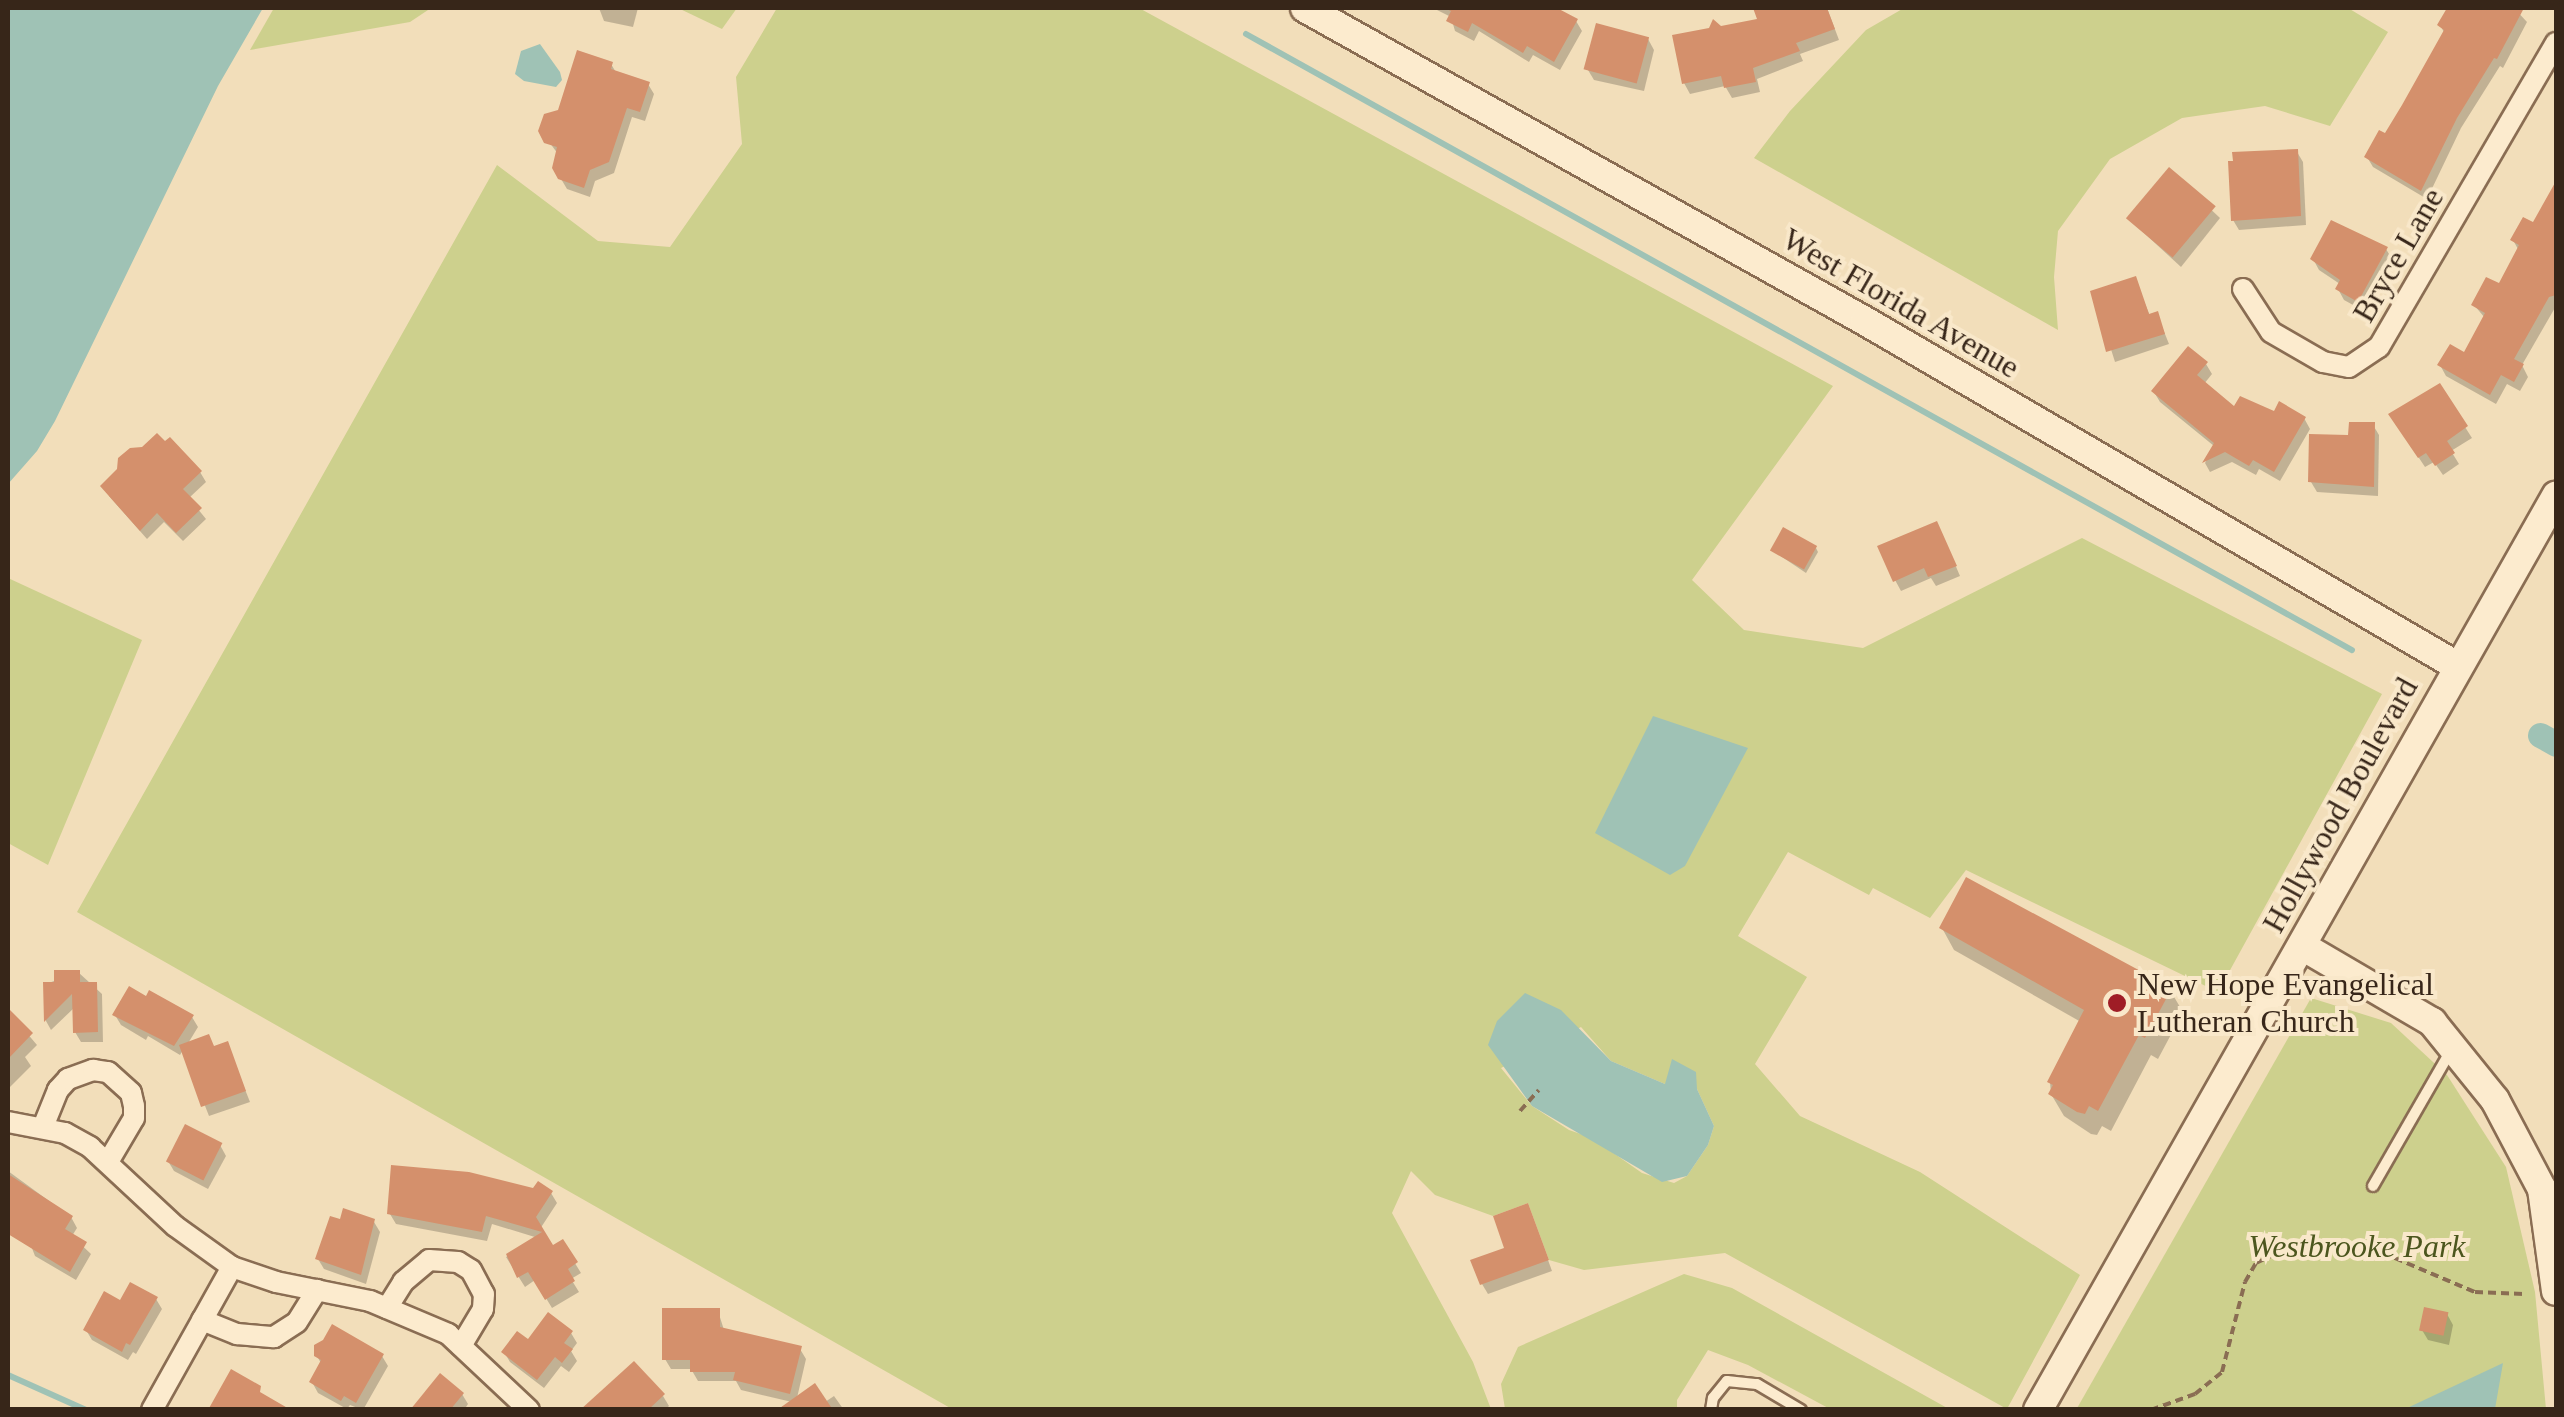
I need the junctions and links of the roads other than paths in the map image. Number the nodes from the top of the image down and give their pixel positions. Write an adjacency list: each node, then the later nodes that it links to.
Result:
1 (1305, 8): 5 (street, West Florida Avenue)
2 (2556, 42): 3 (street, Bryce Lane)
3 (2243, 289)
4 (2556, 496): 5 (street, Hollywood Boulevard)
5 (2458, 667): 6 (street, Hollywood Boulevard)
6 (2302, 946): 7 (street); 22 (street, Hollywood Boulevard)
7 (2453, 1047): 11 (lane); 14 (street)
8 (8, 1122): 9 (street)
9 (43, 1127): 10 (street); 10 (street)
10 (108, 1162): 12 (street)
11 (2374, 1186)
12 (232, 1266): 13 (street); 16 (street)
13 (317, 1290): 15 (street); 16 (street)
14 (2556, 1290)
15 (388, 1308): 17 (street); 17 (street)
16 (202, 1320): 19 (street)
17 (462, 1346): 18 (street)
18 (517, 1405)
19 (152, 1410)
20 (1711, 1410): 21 (lane)
21 (1801, 1410)
22 (2038, 1410)

